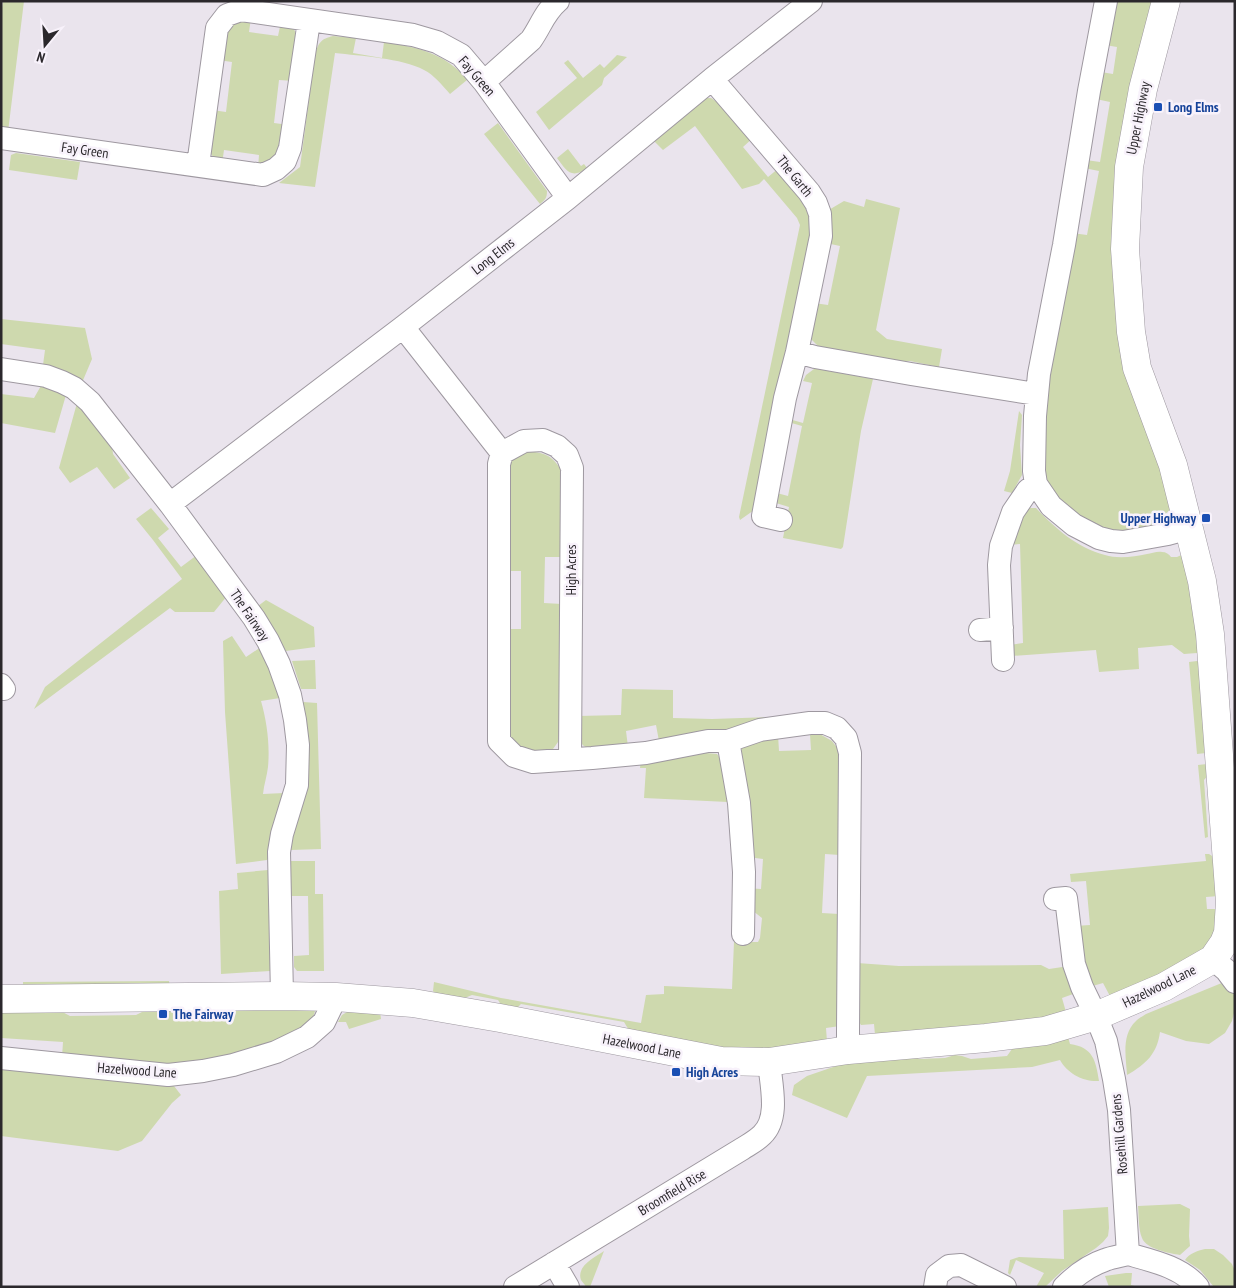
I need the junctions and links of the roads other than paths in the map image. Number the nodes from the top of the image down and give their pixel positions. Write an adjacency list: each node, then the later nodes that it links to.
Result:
1 (1106, 1): 14 (street)
2 (1166, 1): 19 (street, Upper Highway)
3 (797, 5): 6 (street, Long Elms)
4 (558, 8): 7 (street)
5 (310, 21): 7 (street, Fay Green); 9 (street, Fay Green); 9 (street, Fay Green)
6 (712, 78): 10 (street, Long Elms); 12 (street, The Garth)
7 (484, 82): 10 (street, Fay Green)
8 (1, 138): 9 (street, Fay Green)
9 (198, 166)
10 (568, 198): 11 (street, Long Elms)
11 (403, 327): 15 (street); 17 (street, Long Elms)
12 (797, 352): 14 (street); 18 (street, The Garth)
13 (1, 369): 17 (street, The Fairway)
14 (1036, 394): 16 (street)
15 (502, 453): 24 (street); 24 (street, High Acres)
16 (1036, 484): 19 (street); 20 (street)
17 (170, 504): 29 (street, The Fairway)
18 (781, 520)
19 (1190, 528): 27 (street, Upper Highway)
20 (1002, 628): 21 (street); 22 (street)
21 (980, 630)
22 (1003, 660)
23 (728, 741): 24 (street); 26 (street); 33 (street)
24 (570, 759)
25 (1055, 899): 32 (street)
26 (743, 934)
27 (1224, 945): 28 (street); 32 (street, Hazelwood Lane)
28 (1235, 982)
29 (282, 996): 30 (street, Hazelwood Lane); 31 (street, Hazelwood Lane)
30 (336, 997): 34 (street, Hazelwood Lane); 35 (street, Hazelwood Lane)
31 (1, 999)
32 (1096, 1016): 33 (street, Hazelwood Lane); 36 (street, Rosehill Gardens)
33 (848, 1050): 35 (street, Hazelwood Lane)
34 (1, 1058)
35 (769, 1062): 37 (street, Broomfield Rise)
36 (1128, 1254): 42 (street); 43 (street)
37 (554, 1263): 38 (street, Broomfield Rise); 39 (street)
38 (515, 1287)
39 (568, 1287)
40 (935, 1287): 41 (street)
41 (1005, 1287)
42 (1064, 1287)
43 (1198, 1287)

